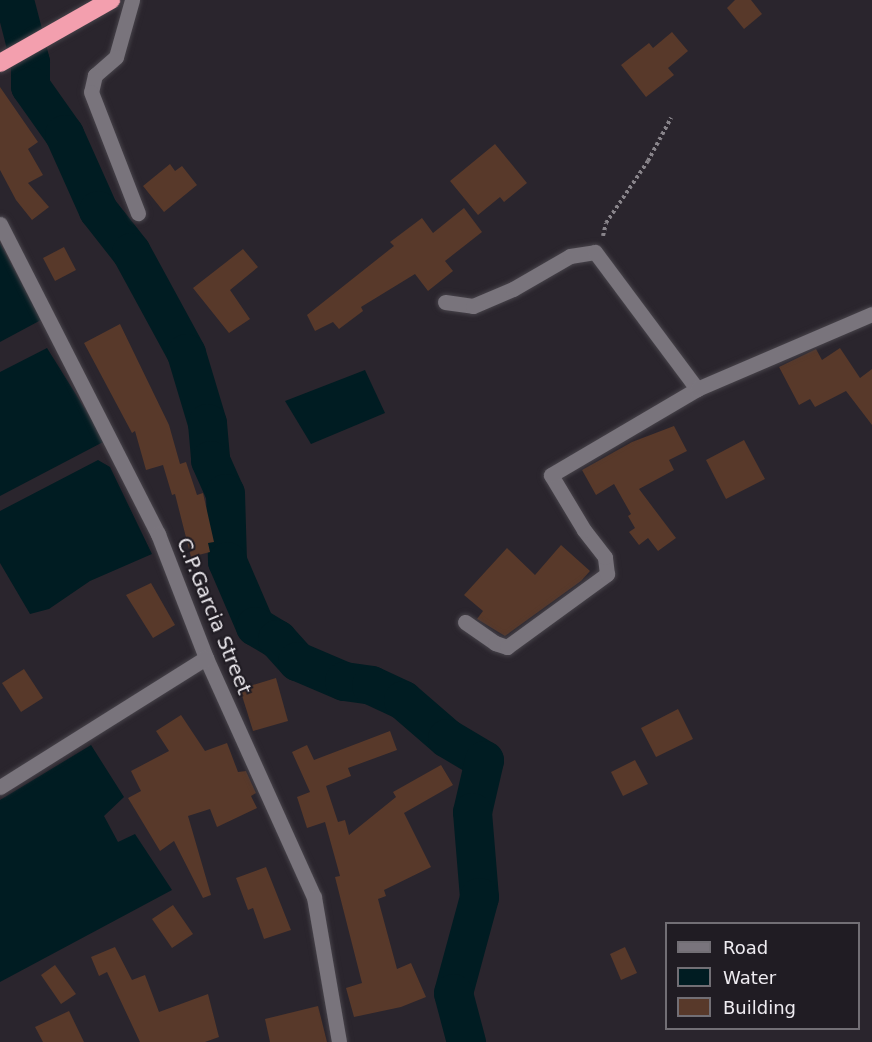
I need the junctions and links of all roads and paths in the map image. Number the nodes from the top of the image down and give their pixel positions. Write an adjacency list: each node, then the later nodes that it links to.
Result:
1 (111, 0): 3 (highway)
2 (132, 0): 5 (street)
3 (0, 63)
4 (671, 118): 7 (path)
5 (138, 213)
6 (0, 224): 12 (street, C.P.Garcia Street)
7 (595, 252): 8 (street); 10 (street)
8 (445, 302)
9 (872, 314): 10 (street)
10 (697, 389): 11 (street)
11 (465, 622)
12 (206, 658): 13 (street); 14 (street, C.P.Garcia Street)
13 (0, 787)
14 (339, 1042)

